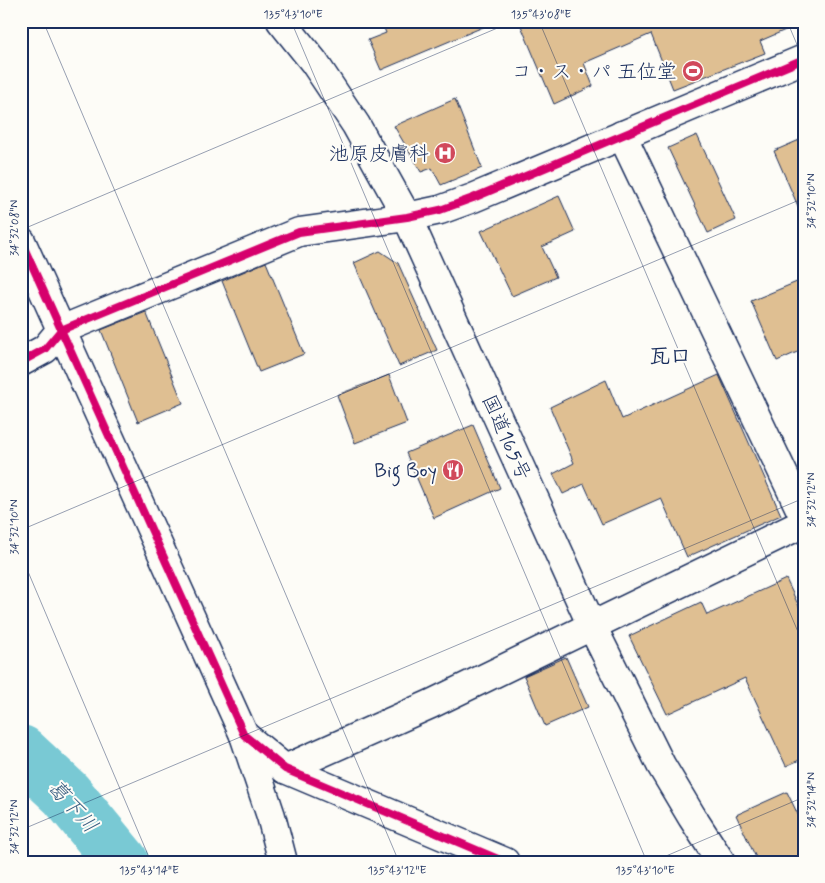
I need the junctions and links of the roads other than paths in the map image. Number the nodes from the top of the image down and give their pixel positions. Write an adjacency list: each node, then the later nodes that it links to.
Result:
1 (281, 21): 4 (main road, 国道165号)
2 (804, 59): 3 (main road)
3 (622, 135): 4 (main road); 8 (main road)
4 (407, 217): 6 (main road); 10 (main road, 国道165号)
5 (21, 240): 6 (main road)
6 (61, 330): 7 (main road); 11 (main road)
7 (21, 362)
8 (804, 517)
9 (804, 523): 10 (main road)
10 (592, 626): 12 (main road); 15 (main road, 国道165号)
11 (244, 735): 12 (main road); 13 (main road)
12 (285, 769): 14 (main road)
13 (283, 862)
14 (505, 862)
15 (721, 862)

